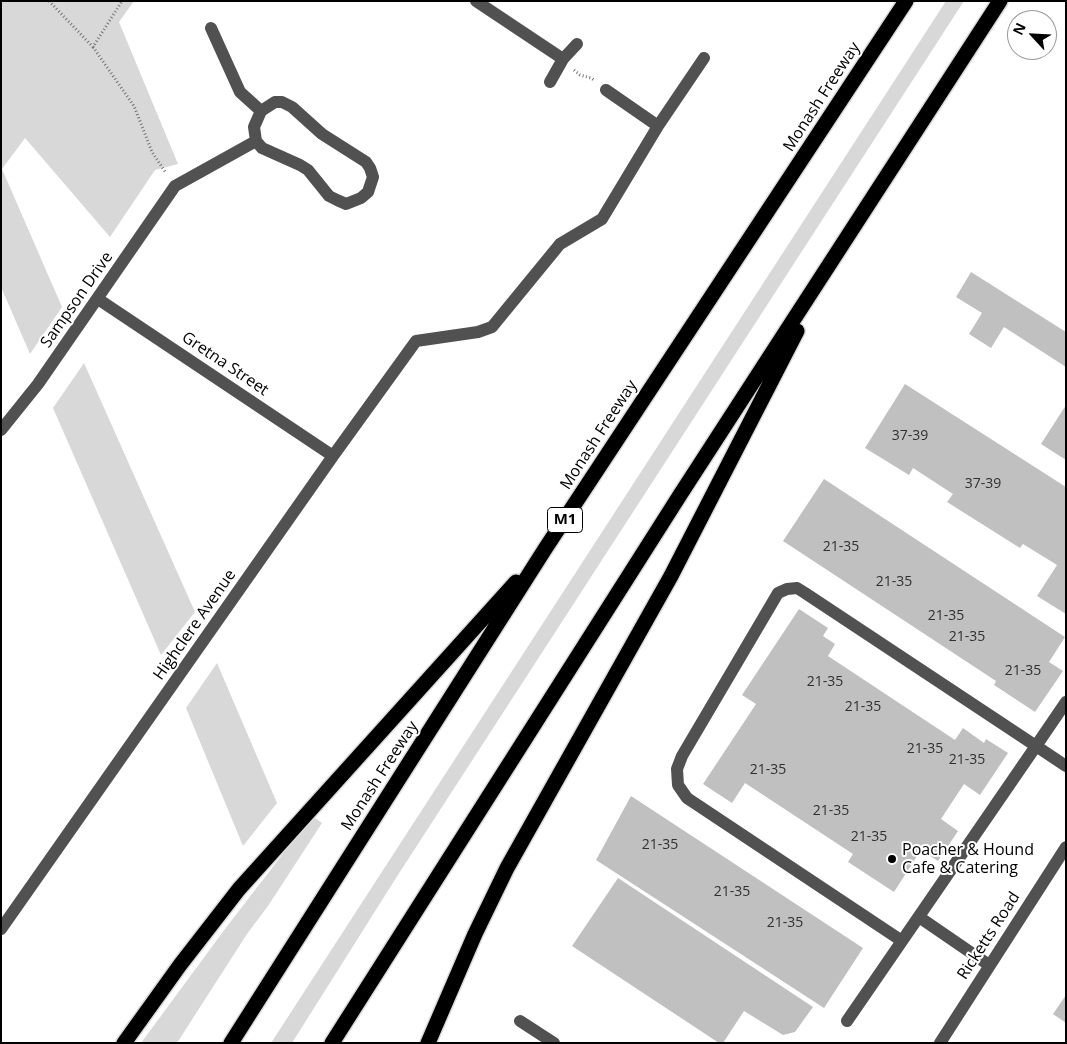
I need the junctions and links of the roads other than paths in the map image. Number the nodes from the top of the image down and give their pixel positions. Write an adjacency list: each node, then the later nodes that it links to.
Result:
1 (476, 1): 7 (street)
2 (906, 1): 17 (highway, Monash Freeway / M1)
3 (1000, 1): 13 (highway)
4 (210, 28): 10 (street)
5 (577, 44): 7 (street)
6 (704, 58): 11 (street)
7 (563, 59): 8 (street)
8 (550, 82)
9 (606, 90): 11 (street)
10 (261, 111): 12 (street); 12 (street)
11 (658, 126): 16 (street, Highclere Avenue)
12 (256, 141): 14 (street, Sampson Drive)
13 (833, 260): 30 (highway); 31 (highway)
14 (98, 299): 15 (street, Sampson Drive); 16 (street, Gretna Street)
15 (1, 430)
16 (333, 456): 23 (street, Highclere Avenue)
17 (545, 550): 28 (highway); 29 (highway, Monash Freeway / M1)
18 (1066, 702): 19 (street)
19 (1036, 746): 20 (street); 22 (street); 24 (street)
20 (1066, 766)
21 (1066, 847): 25 (street, Ricketts Road)
22 (919, 917): 24 (street); 25 (street)
23 (1, 929)
24 (902, 941): 27 (street)
25 (989, 965): 33 (street, Ricketts Road)
26 (520, 1021): 32 (street)
27 (847, 1021)
28 (124, 1043)
29 (230, 1043)
30 (332, 1043)
31 (428, 1043)
32 (554, 1043)
33 (940, 1043)

